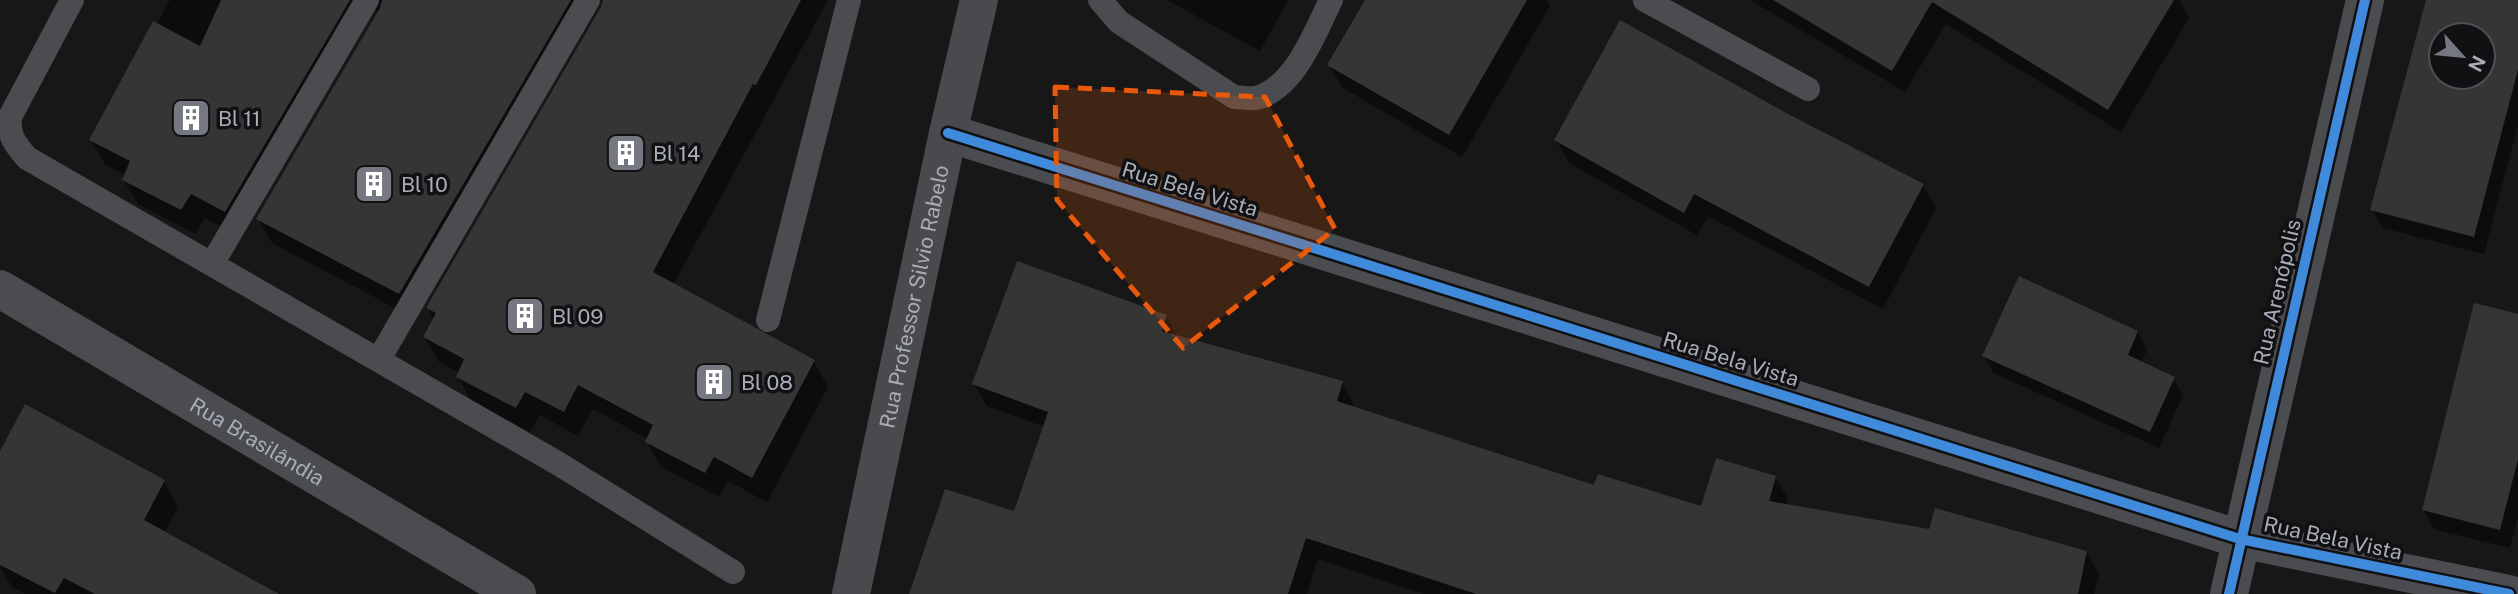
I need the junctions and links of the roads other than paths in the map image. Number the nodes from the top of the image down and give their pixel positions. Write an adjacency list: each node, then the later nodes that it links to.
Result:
1 (72, 0): 12 (lane)
2 (367, 0): 12 (lane)
3 (588, 0): 15 (lane)
4 (849, 0): 14 (lane)
5 (979, 0): 11 (main road, Rua Professor Silvio Rabelo)
6 (1100, 0): 7 (lane)
7 (1331, 0)
8 (1645, 0): 10 (lane)
9 (2365, 0): 16 (street, Rua Arenópolis)
10 (1808, 89)
11 (948, 133): 16 (street, Rua Bela Vista); 19 (main road, Rua Professor Silvio Rabelo)
12 (212, 264): 15 (lane)
13 (0, 289): 18 (street, Rua Brasilândia)
14 (768, 320)
15 (379, 359): 17 (lane)
16 (2240, 538): 20 (street, Rua Arenópolis); 21 (street, Rua Bela Vista)
17 (733, 572)
18 (517, 594)
19 (851, 594)
20 (2229, 594)
21 (2510, 594)

